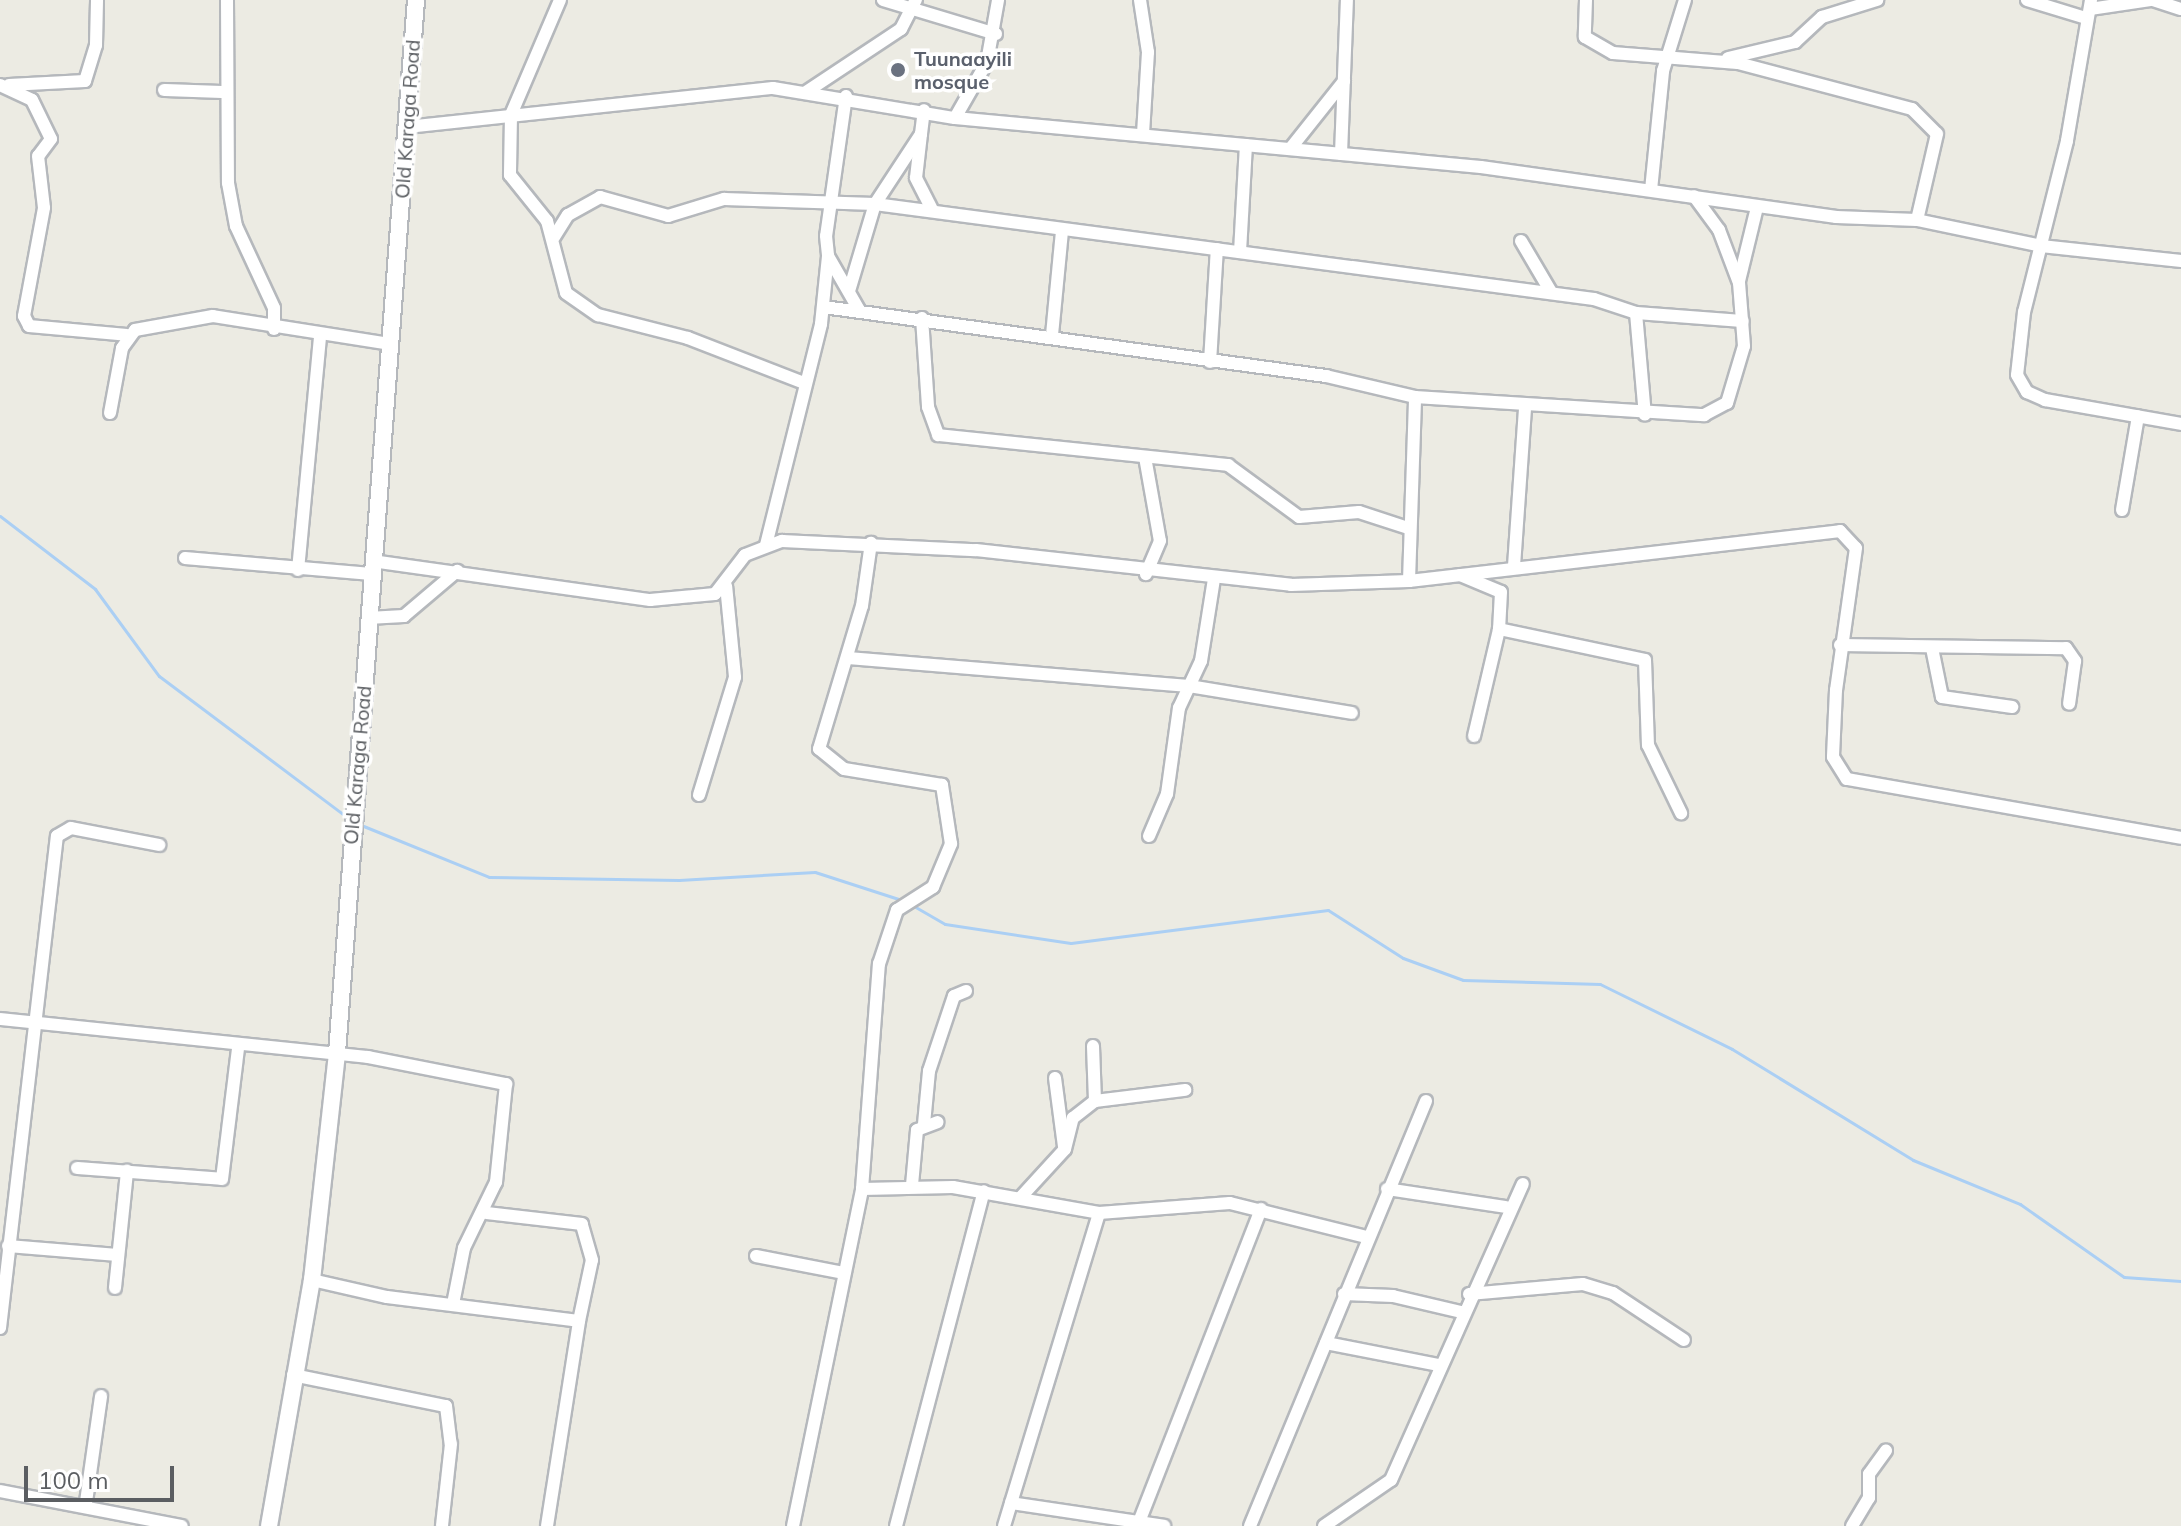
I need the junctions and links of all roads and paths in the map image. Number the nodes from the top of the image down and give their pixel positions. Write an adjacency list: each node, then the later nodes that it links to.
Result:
1 (97, 0): 21 (street)
2 (227, 0): 23 (street)
3 (416, 0): 29 (street, Old Karaga Road)
4 (560, 0): 27 (street)
5 (883, 0): 14 (street)
6 (998, 0): 17 (street)
7 (1140, 0): 30 (street)
8 (1347, 0): 20 (street)
9 (1586, 0): 18 (street)
10 (1685, 0): 18 (street)
11 (1877, 0): 19 (street)
12 (2027, 0): 15 (street)
13 (2152, 0): 15 (street); 16 (street)
14 (916, 5): 17 (street); 24 (street)
15 (2089, 9): 45 (street)
16 (2181, 9)
17 (996, 34): 28 (street)
18 (1666, 57): 19 (street); 35 (street)
19 (1721, 60): 41 (street)
20 (1344, 81): 33 (street); 34 (street)
21 (4, 85): 59 (street)
22 (164, 90): 23 (street)
23 (223, 92): 58 (street)
24 (806, 92): 25 (street); 27 (street)
25 (846, 96): 26 (street); 38 (street)
26 (924, 110): 28 (street); 31 (street)
27 (511, 115): 29 (street); 43 (street)
28 (955, 118): 30 (street)
29 (407, 127): 62 (street, Old Karaga Road)
30 (1143, 133): 32 (street)
31 (921, 134): 37 (street); 40 (street)
32 (1246, 145): 33 (street); 47 (street)
33 (1290, 149): 34 (street)
34 (1341, 154): 35 (street)
35 (1651, 190): 36 (street)
36 (1694, 196): 39 (street); 50 (street)
37 (875, 204): 38 (street); 40 (street); 51 (street)
38 (828, 207): 43 (street); 48 (street)
39 (1757, 207): 41 (street); 50 (street)
40 (932, 210): 42 (street)
41 (1917, 220): 45 (street)
42 (1062, 232): 46 (street); 60 (street)
43 (554, 237): 64 (street)
44 (1521, 241): 52 (street)
45 (2041, 246): 49 (street); 69 (street)
46 (1217, 249): 47 (street); 63 (street)
47 (1240, 252): 52 (street)
48 (828, 256): 51 (street); 53 (street)
49 (2181, 261)
50 (1739, 283): 57 (street)
51 (849, 291): 54 (street)
52 (1551, 292): 55 (street)
53 (824, 307): 54 (street); 64 (street)
54 (859, 310): 56 (street)
55 (1636, 313): 57 (street); 68 (street)
56 (922, 318): 60 (street); 71 (street)
57 (1743, 321): 68 (street)
58 (274, 329): 59 (street); 61 (street)
59 (127, 335): 67 (street)
60 (1052, 335): 63 (street)
61 (320, 338): 62 (street); 79 (street)
62 (390, 344): 78 (street, Old Karaga Road)
63 (1210, 362): 65 (street)
64 (804, 383): 75 (street)
65 (1415, 397): 66 (street); 73 (street)
66 (1525, 409): 68 (street); 77 (street)
67 (110, 413)
68 (1645, 415)
69 (2138, 416): 70 (street); 72 (street)
70 (2181, 424)
71 (1145, 457): 73 (street); 82 (street)
72 (2122, 510)
73 (1408, 528): 84 (street)
74 (871, 543): 75 (street); 82 (street); 90 (street)
75 (766, 545): 85 (street)
76 (185, 558): 79 (street)
77 (1514, 566): 81 (street); 88 (street)
78 (372, 568): 79 (street); 80 (street); 86 (street, Old Karaga Road)
79 (298, 570)
80 (457, 571): 85 (street); 86 (street)
81 (1453, 573): 84 (street); 87 (street)
82 (1146, 574): 83 (street)
83 (1214, 579): 84 (street); 91 (street)
84 (1409, 581)
85 (726, 586): 96 (street)
86 (368, 618): 106 (street, Old Karaga Road)
87 (1499, 629): 95 (street); 97 (street)
88 (1840, 645): 89 (street); 99 (street)
89 (1932, 648): 92 (street); 93 (street)
90 (848, 658): 91 (street); 116 (street)
91 (1189, 686): 94 (street); 98 (street)
92 (2069, 704)
93 (2012, 707)
94 (1352, 713)
95 (1474, 736)
96 (699, 795)
97 (1681, 813)
98 (1149, 836)
99 (2181, 836)
100 (159, 845): 103 (street)
101 (966, 991): 115 (street)
102 (0, 1019): 103 (street)
103 (36, 1025): 105 (street); 125 (street)
104 (1093, 1046): 109 (street)
105 (238, 1048): 106 (street); 113 (street)
106 (337, 1053): 122 (street); 129 (street, Old Karaga Road)
107 (1055, 1078): 111 (street)
108 (1185, 1090): 109 (street)
109 (1095, 1101): 111 (street)
110 (1426, 1101): 117 (street)
111 (1065, 1149): 119 (street)
112 (77, 1168): 113 (street)
113 (127, 1171): 126 (street)
114 (1523, 1184): 120 (street)
115 (912, 1185): 116 (street); 118 (street)
116 (862, 1189): 128 (street)
117 (1387, 1189): 120 (street); 124 (street)
118 (984, 1191): 119 (street); 153 (street)
119 (1021, 1197): 123 (street)
120 (1506, 1207): 132 (street)
121 (1261, 1209): 123 (street); 124 (street); 147 (street)
122 (487, 1213): 134 (street); 136 (street)
123 (1099, 1213): 146 (street)
124 (1366, 1237): 131 (street)
125 (8, 1246): 126 (street); 133 (street)
126 (118, 1255): 130 (street)
127 (756, 1256): 128 (street)
128 (844, 1273): 152 (street)
129 (312, 1280): 134 (street); 141 (street, Old Karaga Road)
130 (115, 1288)
131 (1344, 1294): 135 (street); 139 (street)
132 (1469, 1294): 135 (street); 138 (street)
133 (2, 1295): 137 (street)
134 (453, 1304): 136 (street)
135 (1461, 1312): 140 (street)
136 (579, 1321): 151 (street)
137 (0, 1328)
138 (1684, 1340)
139 (1326, 1343): 140 (street); 156 (street)
140 (1438, 1365): 157 (street)
141 (293, 1375): 149 (street, Old Karaga Road); 150 (street)
142 (101, 1396): 145 (street)
143 (1886, 1451): 158 (street)
144 (0, 1491): 145 (street)
145 (86, 1502): 148 (street)
146 (1011, 1503): 147 (street); 154 (street)
147 (1139, 1522): 155 (street)
148 (182, 1526)
149 (269, 1526)
150 (442, 1526)
151 (547, 1526)
152 (793, 1526)
153 (896, 1526)
154 (1004, 1526)
155 (1164, 1526)
156 (1250, 1526)
157 (1324, 1526)
158 (1852, 1526)

